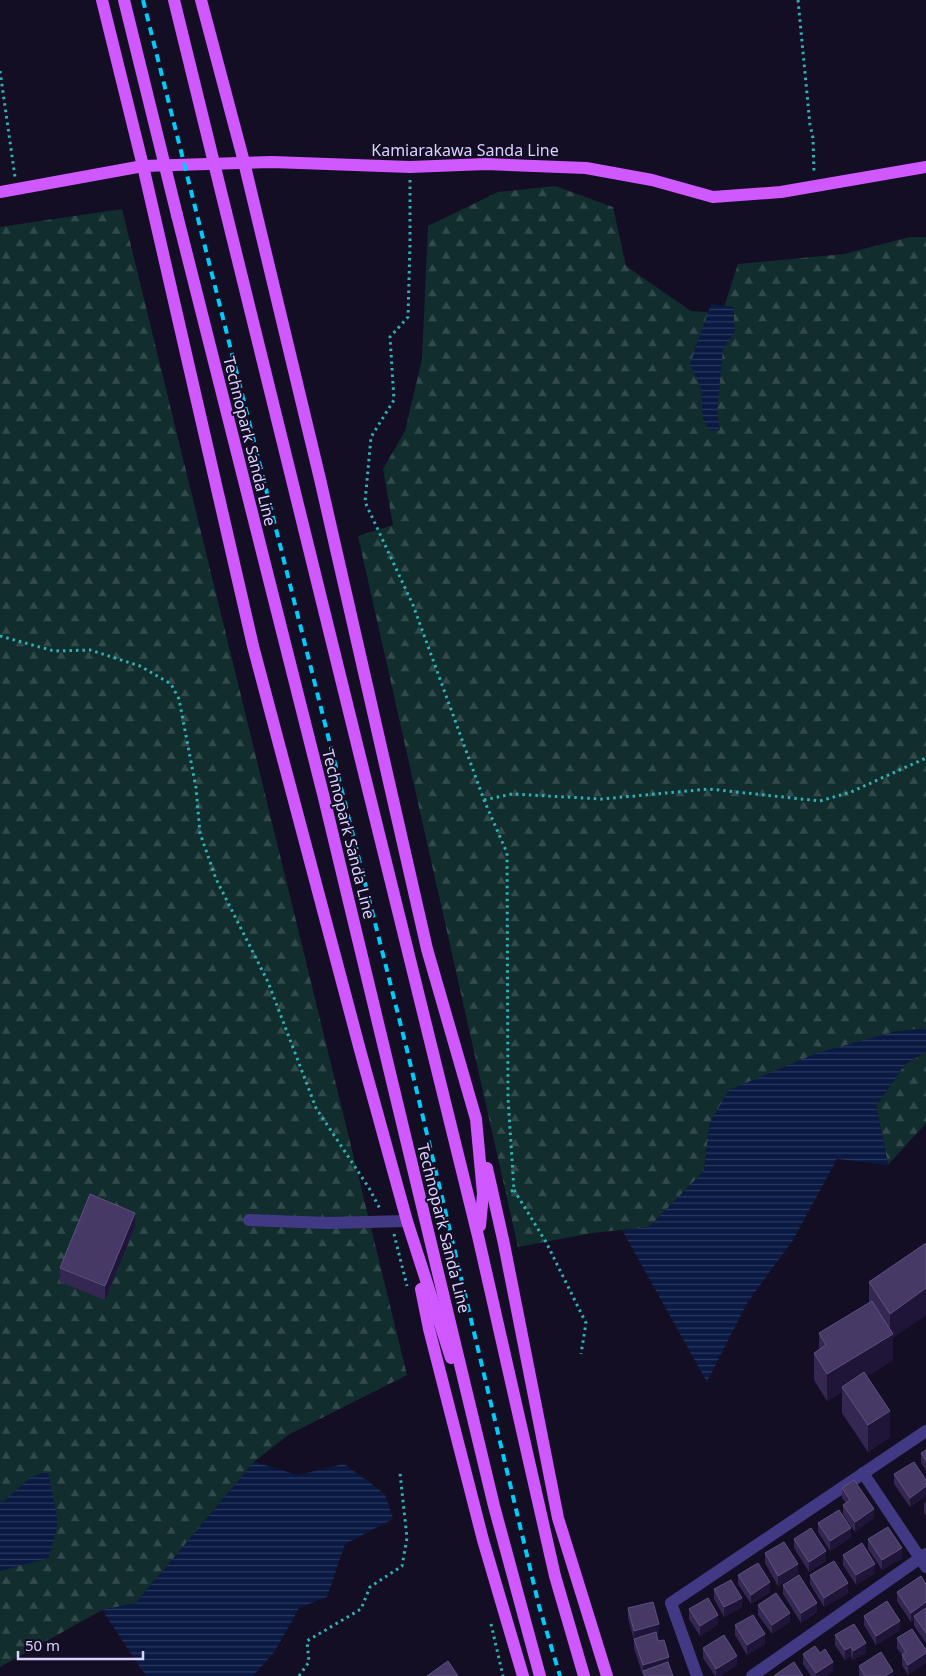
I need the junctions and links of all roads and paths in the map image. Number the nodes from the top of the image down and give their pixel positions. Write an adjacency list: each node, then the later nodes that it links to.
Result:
1 (102, 0): 8 (main road)
2 (124, 0): 26 (main road, Technopark Sanda Line, bridge)
3 (174, 0): 23 (main road, Technopark Sanda Line, bridge)
4 (201, 0): 7 (main road)
5 (798, 0): 11 (path)
6 (0, 71): 12 (path)
7 (244, 162): 8 (main road, Kamiarakawa Sanda Line); 9 (main road, Kamiarakawa Sanda Line); 17 (main road)
8 (143, 166): 12 (main road, Kamiarakawa Sanda Line); 22 (main road)
9 (410, 167): 11 (main road, Kamiarakawa Sanda Line); 16 (path)
10 (926, 167): 11 (main road, Kamiarakawa Sanda Line)
11 (814, 186)
12 (17, 188): 13 (main road, Kamiarakawa Sanda Line)
13 (0, 192)
14 (0, 636): 21 (path)
15 (926, 758): 16 (path)
16 (484, 800): 18 (path)
17 (476, 1119): 19 (main road); 23 (main road)
18 (514, 1190): 19 (path); 24 (path)
19 (494, 1199): 34 (main road)
20 (249, 1220): 21 (street)
21 (389, 1222): 22 (street)
22 (409, 1227): 26 (main road); 31 (main road)
23 (478, 1236): 33 (main road, Technopark Sanda Line)
24 (582, 1354)
25 (926, 1430): 28 (street)
26 (482, 1456): 32 (main road, Technopark Sanda Line)
27 (400, 1473): 30 (path)
28 (863, 1474): 29 (street); 35 (street)
29 (924, 1560): 36 (street)
30 (299, 1676)
31 (522, 1676)
32 (540, 1676)
33 (584, 1676)
34 (607, 1676)
35 (697, 1676)
36 (752, 1676)

